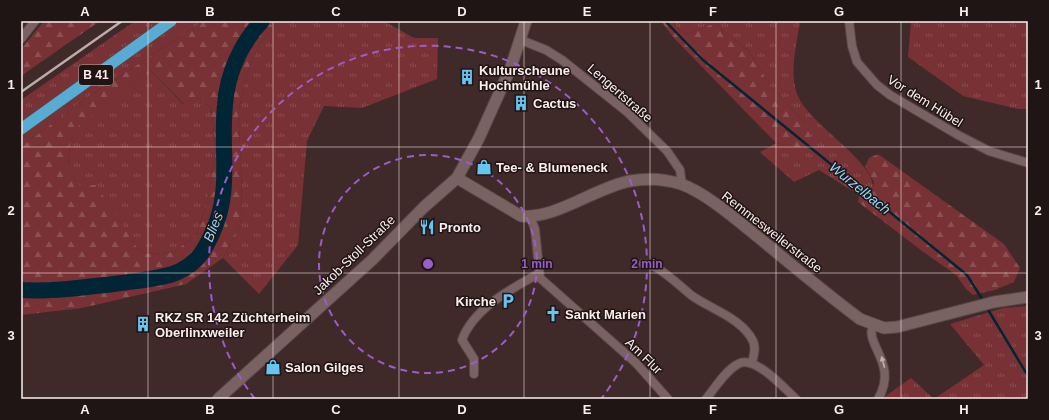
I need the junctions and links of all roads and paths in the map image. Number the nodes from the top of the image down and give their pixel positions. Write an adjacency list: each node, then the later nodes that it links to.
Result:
1 (35, 21): 5 (street)
2 (171, 21): 7 (highway, B 41)
3 (526, 21): 6 (main road, Jakob-Stoll-Straße)
4 (849, 21): 8 (street, Vor dem Hübel)
5 (21, 39)
6 (521, 40): 9 (main road, Jakob-Stoll-Straße); 10 (street, Lengertstraße)
7 (21, 129)
8 (1028, 163)
9 (457, 178): 11 (main road); 18 (main road, Jakob-Stoll-Straße)
10 (682, 185): 11 (main road, Remmesweilerstraße); 15 (main road, Remmesweilerstraße)
11 (530, 217): 13 (street)
12 (643, 264): 16 (street)
13 (538, 274): 17 (street); 19 (street, Am Flur)
14 (1028, 297): 15 (main road, Remmesweilerstraße)
15 (873, 326): 22 (street, one-way to 15)
16 (752, 362): 20 (street); 21 (street)
17 (474, 374)
18 (218, 399)
19 (668, 399)
20 (706, 399)
21 (796, 399)
22 (878, 399)

